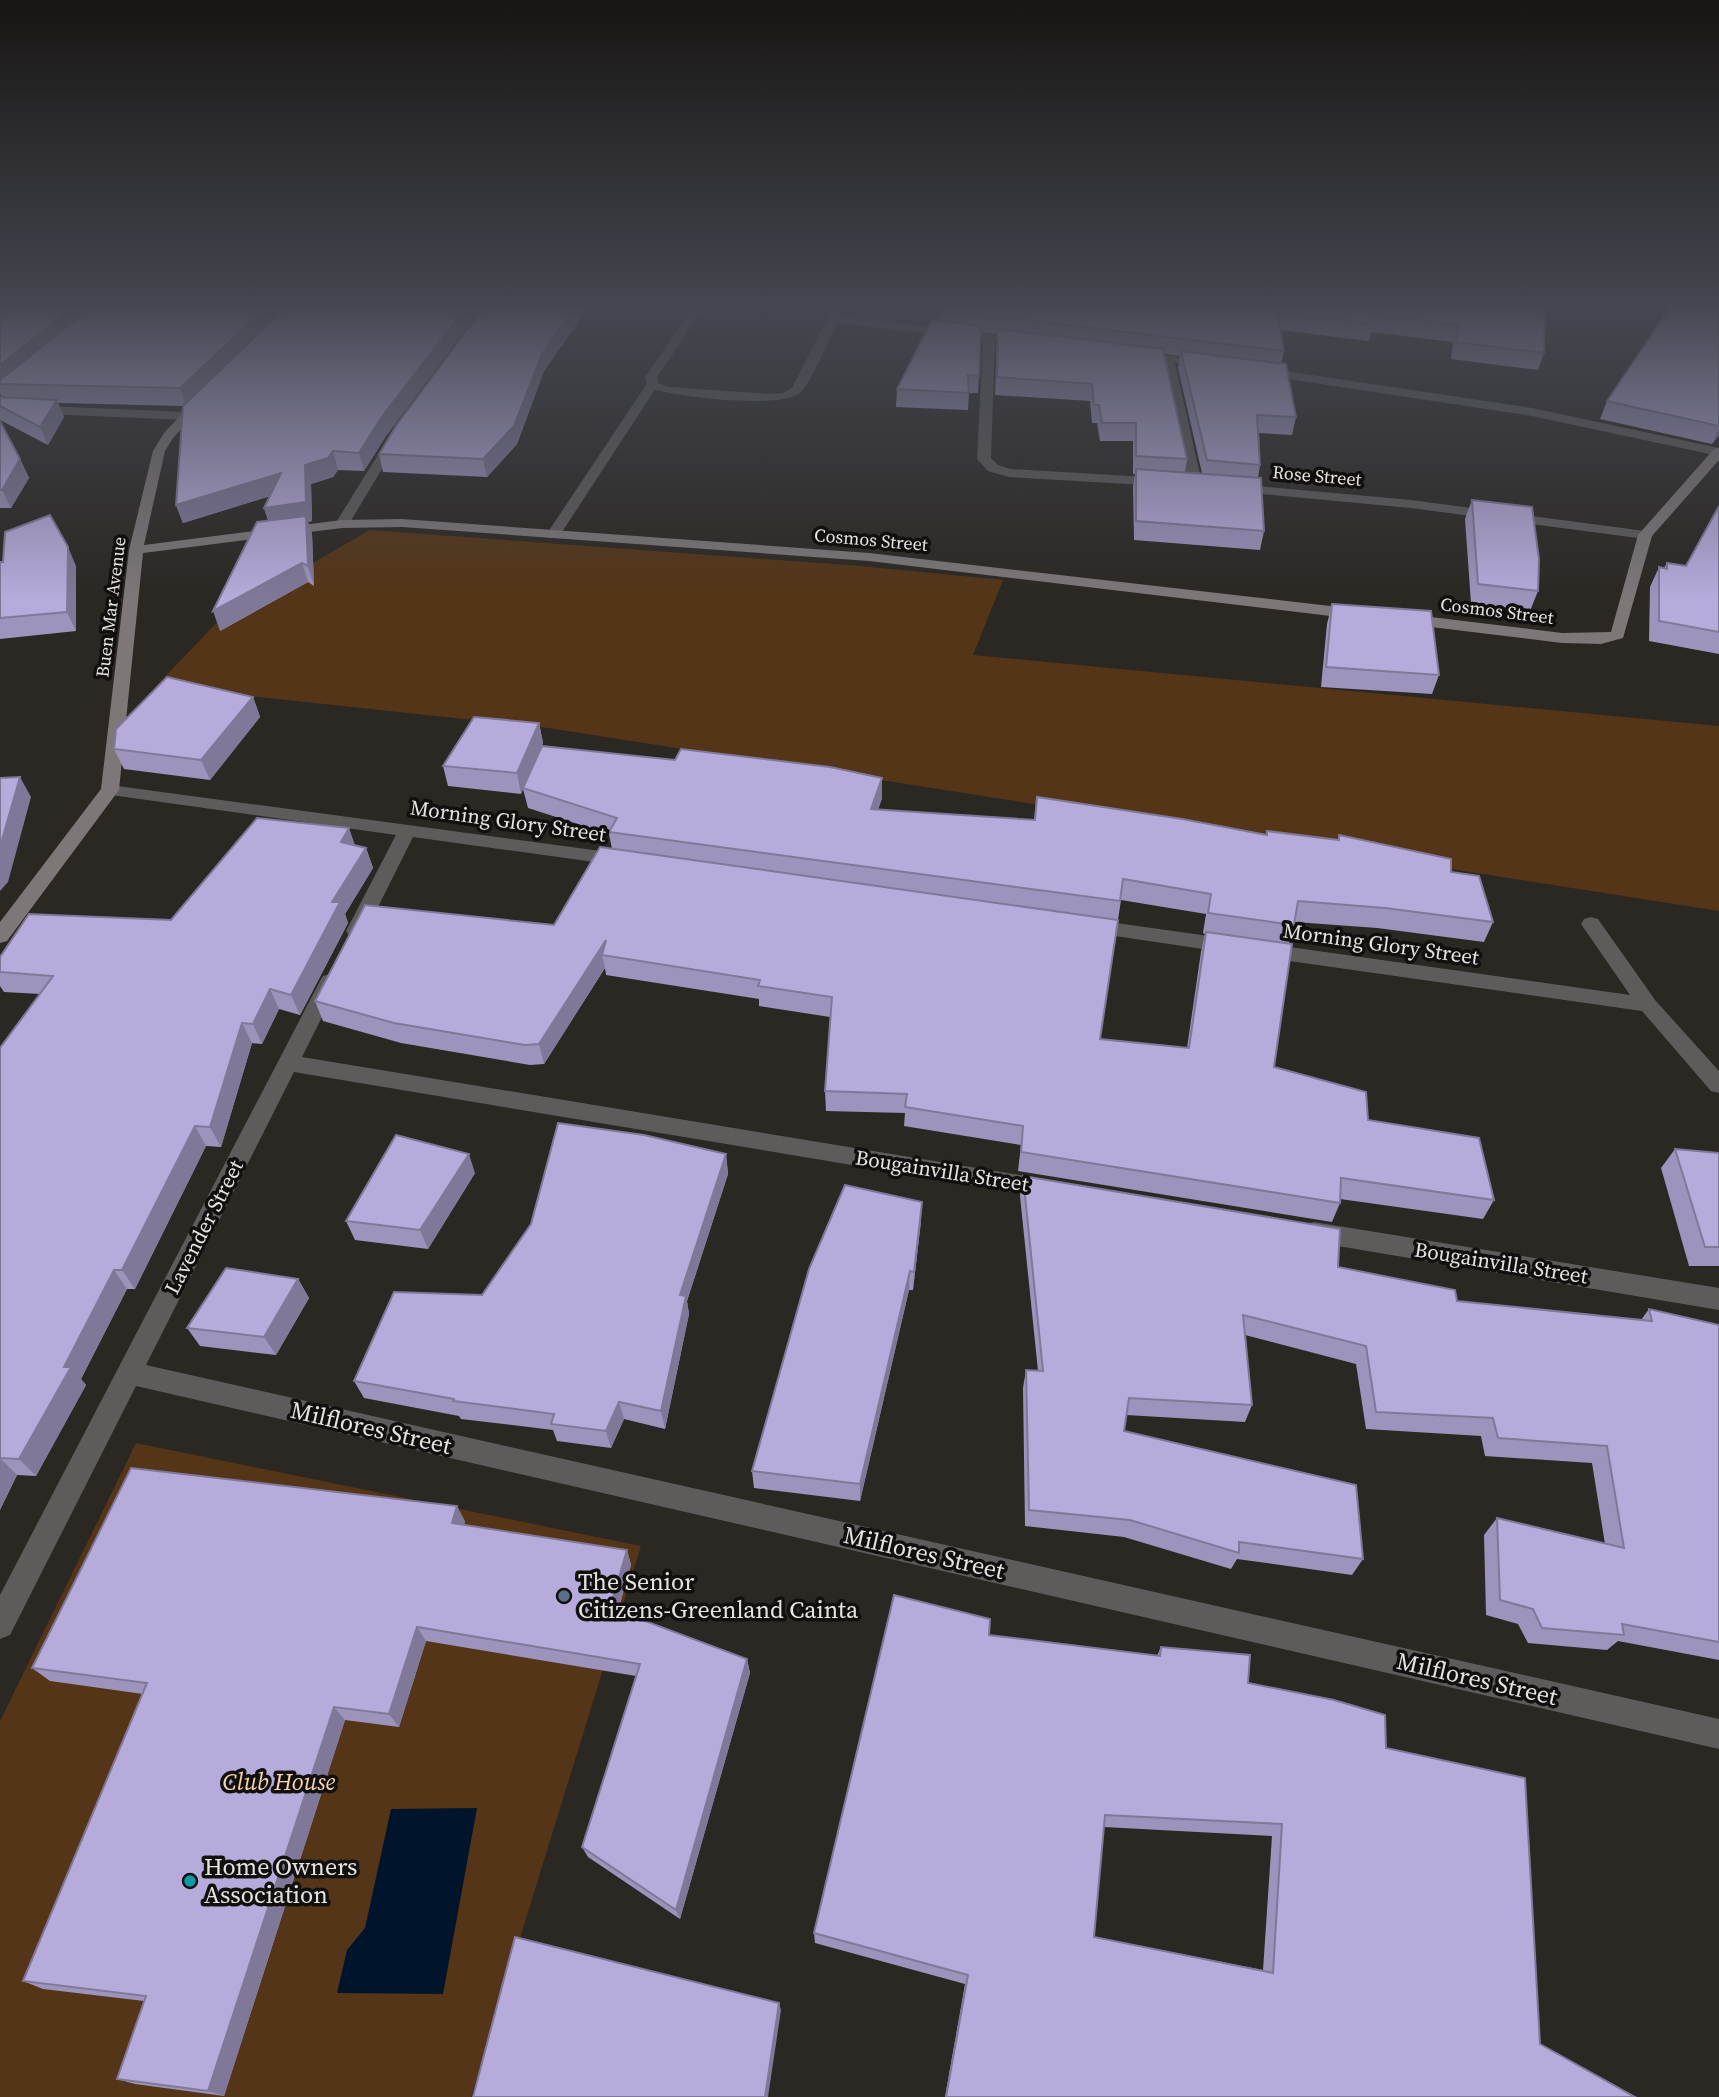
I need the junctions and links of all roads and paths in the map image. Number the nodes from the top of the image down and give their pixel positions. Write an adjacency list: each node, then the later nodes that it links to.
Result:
1 (198, 404): 7 (street, Buen Mar Avenue)
2 (639, 404): 12 (street)
3 (986, 404): 10 (street, Rose Street)
4 (1182, 404): 10 (street)
5 (1477, 404): 9 (street)
6 (0, 408): 7 (street)
7 (186, 415): 14 (street, Buen Mar Avenue)
8 (401, 429): 11 (street)
9 (1719, 452): 13 (street)
10 (1208, 486): 13 (street, Rose Street)
11 (342, 524): 12 (street, Cosmos Street); 14 (street, Cosmos Street)
12 (552, 535): 15 (street, Cosmos Street)
13 (1645, 535): 16 (street, Cosmos Street)
14 (136, 550): 17 (street, Buen Mar Avenue)
15 (1368, 615)
16 (1396, 618)
17 (110, 790): 18 (street, Morning Glory Street); 22 (street)
18 (408, 830): 19 (street, Morning Glory Street); 24 (street, Lavender Street)
19 (642, 863)
20 (1069, 923): 23 (street, Morning Glory Street)
21 (1591, 924): 23 (street)
22 (0, 936)
23 (1648, 1005): 25 (street)
24 (289, 1063): 26 (street, Bougainvilla Street); 29 (street, Lavender Street)
25 (1719, 1085)
26 (1073, 1192)
27 (1293, 1228): 28 (street, Bougainvilla Street)
28 (1719, 1298)
29 (129, 1373): 30 (street, Lavender Street); 31 (street, Milflores Street)
30 (0, 1625)
31 (1719, 1734)

